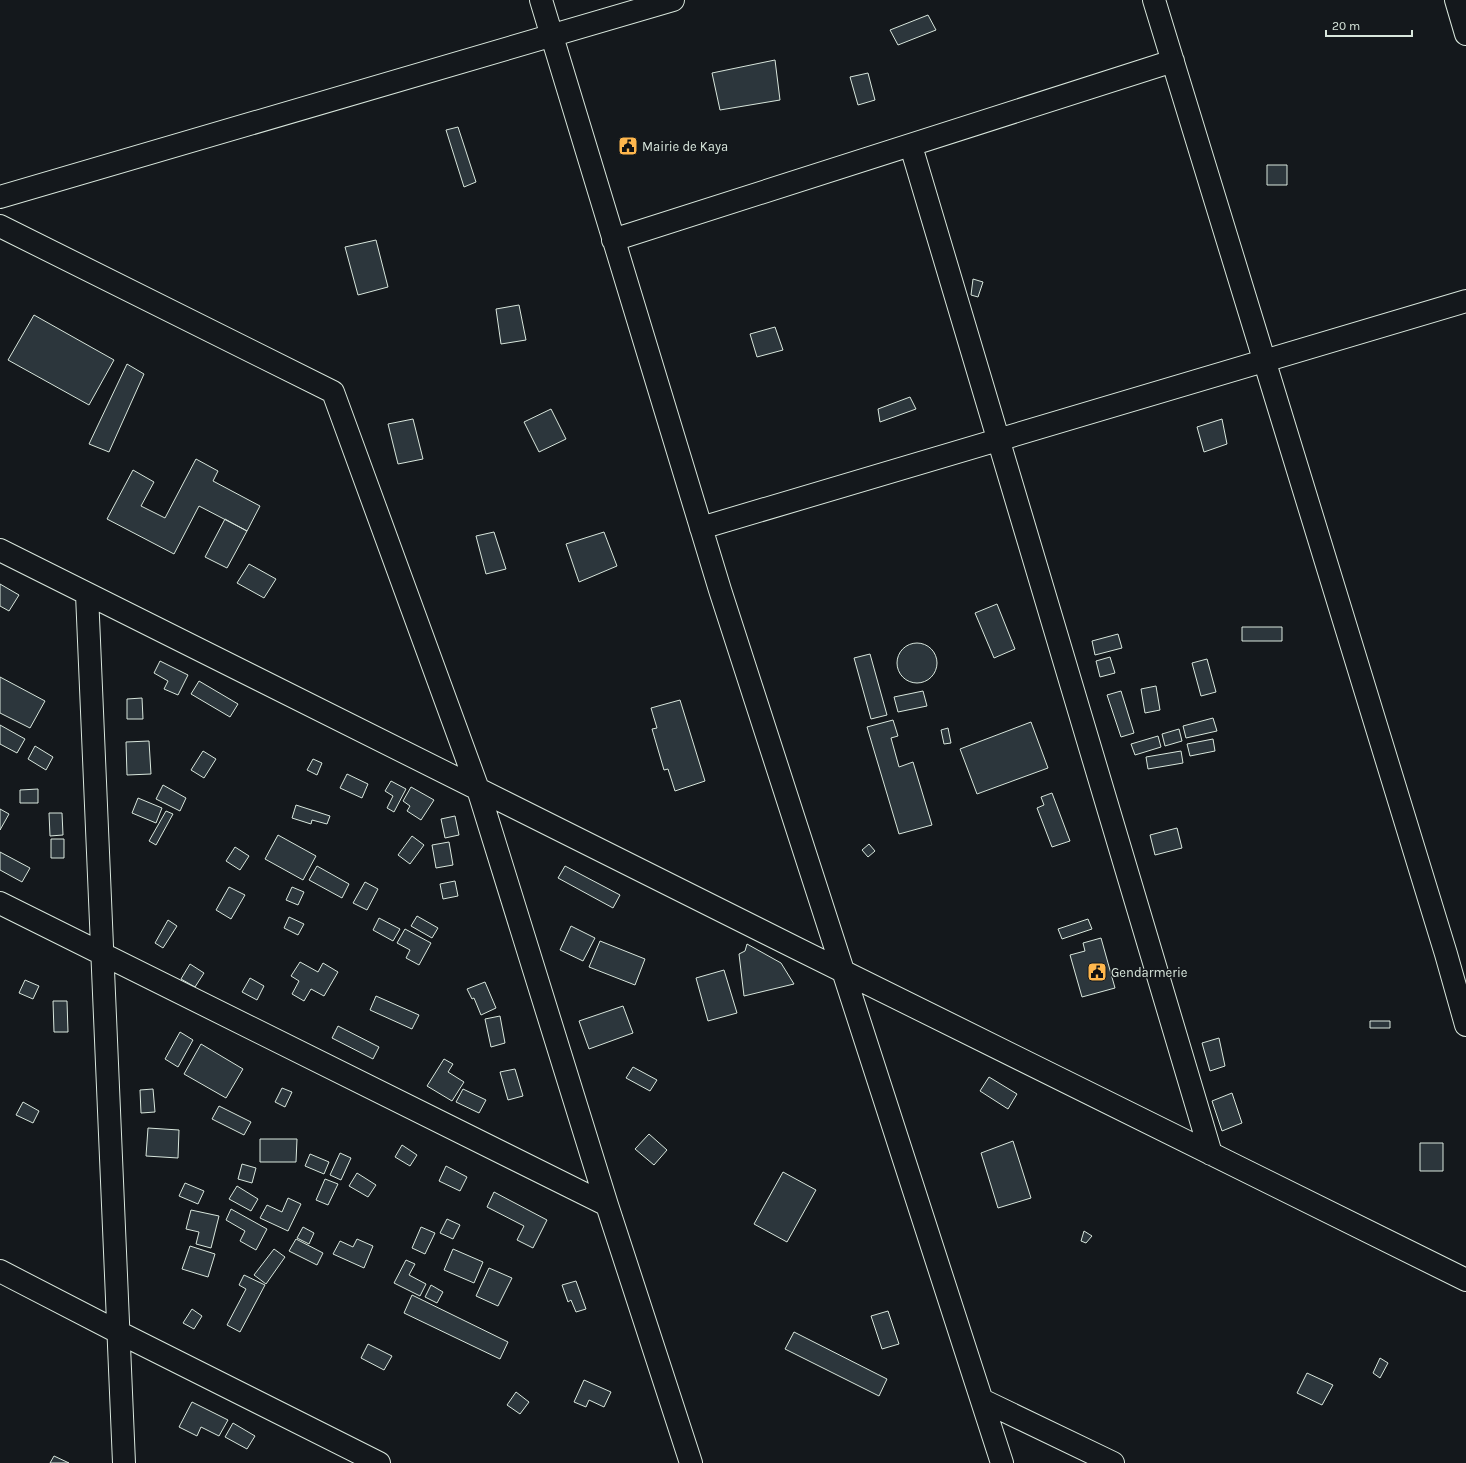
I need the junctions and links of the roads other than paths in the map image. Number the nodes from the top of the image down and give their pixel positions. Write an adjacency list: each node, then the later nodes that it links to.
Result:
1 (541, 0): 6 (street)
2 (673, 0): 6 (street)
3 (1154, 0): 7 (street)
4 (1456, 0): 5 (street)
5 (1466, 34)
6 (552, 36): 9 (street); 11 (street)
7 (1173, 61): 8 (street); 13 (street)
8 (911, 146): 11 (street); 14 (street)
9 (0, 197)
10 (0, 226): 18 (street)
11 (614, 240): 15 (street)
12 (1466, 301): 13 (street)
13 (1264, 361): 14 (street); 22 (street)
14 (998, 439): 15 (street); 23 (street)
15 (701, 528): 21 (street)
16 (0, 550): 17 (street)
17 (87, 594): 18 (street); 20 (street)
18 (478, 789): 21 (street); 24 (street)
19 (0, 902): 20 (street)
20 (102, 954): 24 (street); 27 (street)
21 (843, 971): 23 (street); 28 (street)
22 (1466, 1025)
23 (1211, 1154): 26 (street)
24 (607, 1205): 31 (street)
25 (0, 1271): 27 (street)
26 (1466, 1280)
27 (118, 1332): 29 (street); 30 (street)
28 (982, 1400): 32 (street); 33 (street)
29 (124, 1463)
30 (379, 1463)
31 (691, 1463)
32 (1002, 1463)
33 (1113, 1463)

